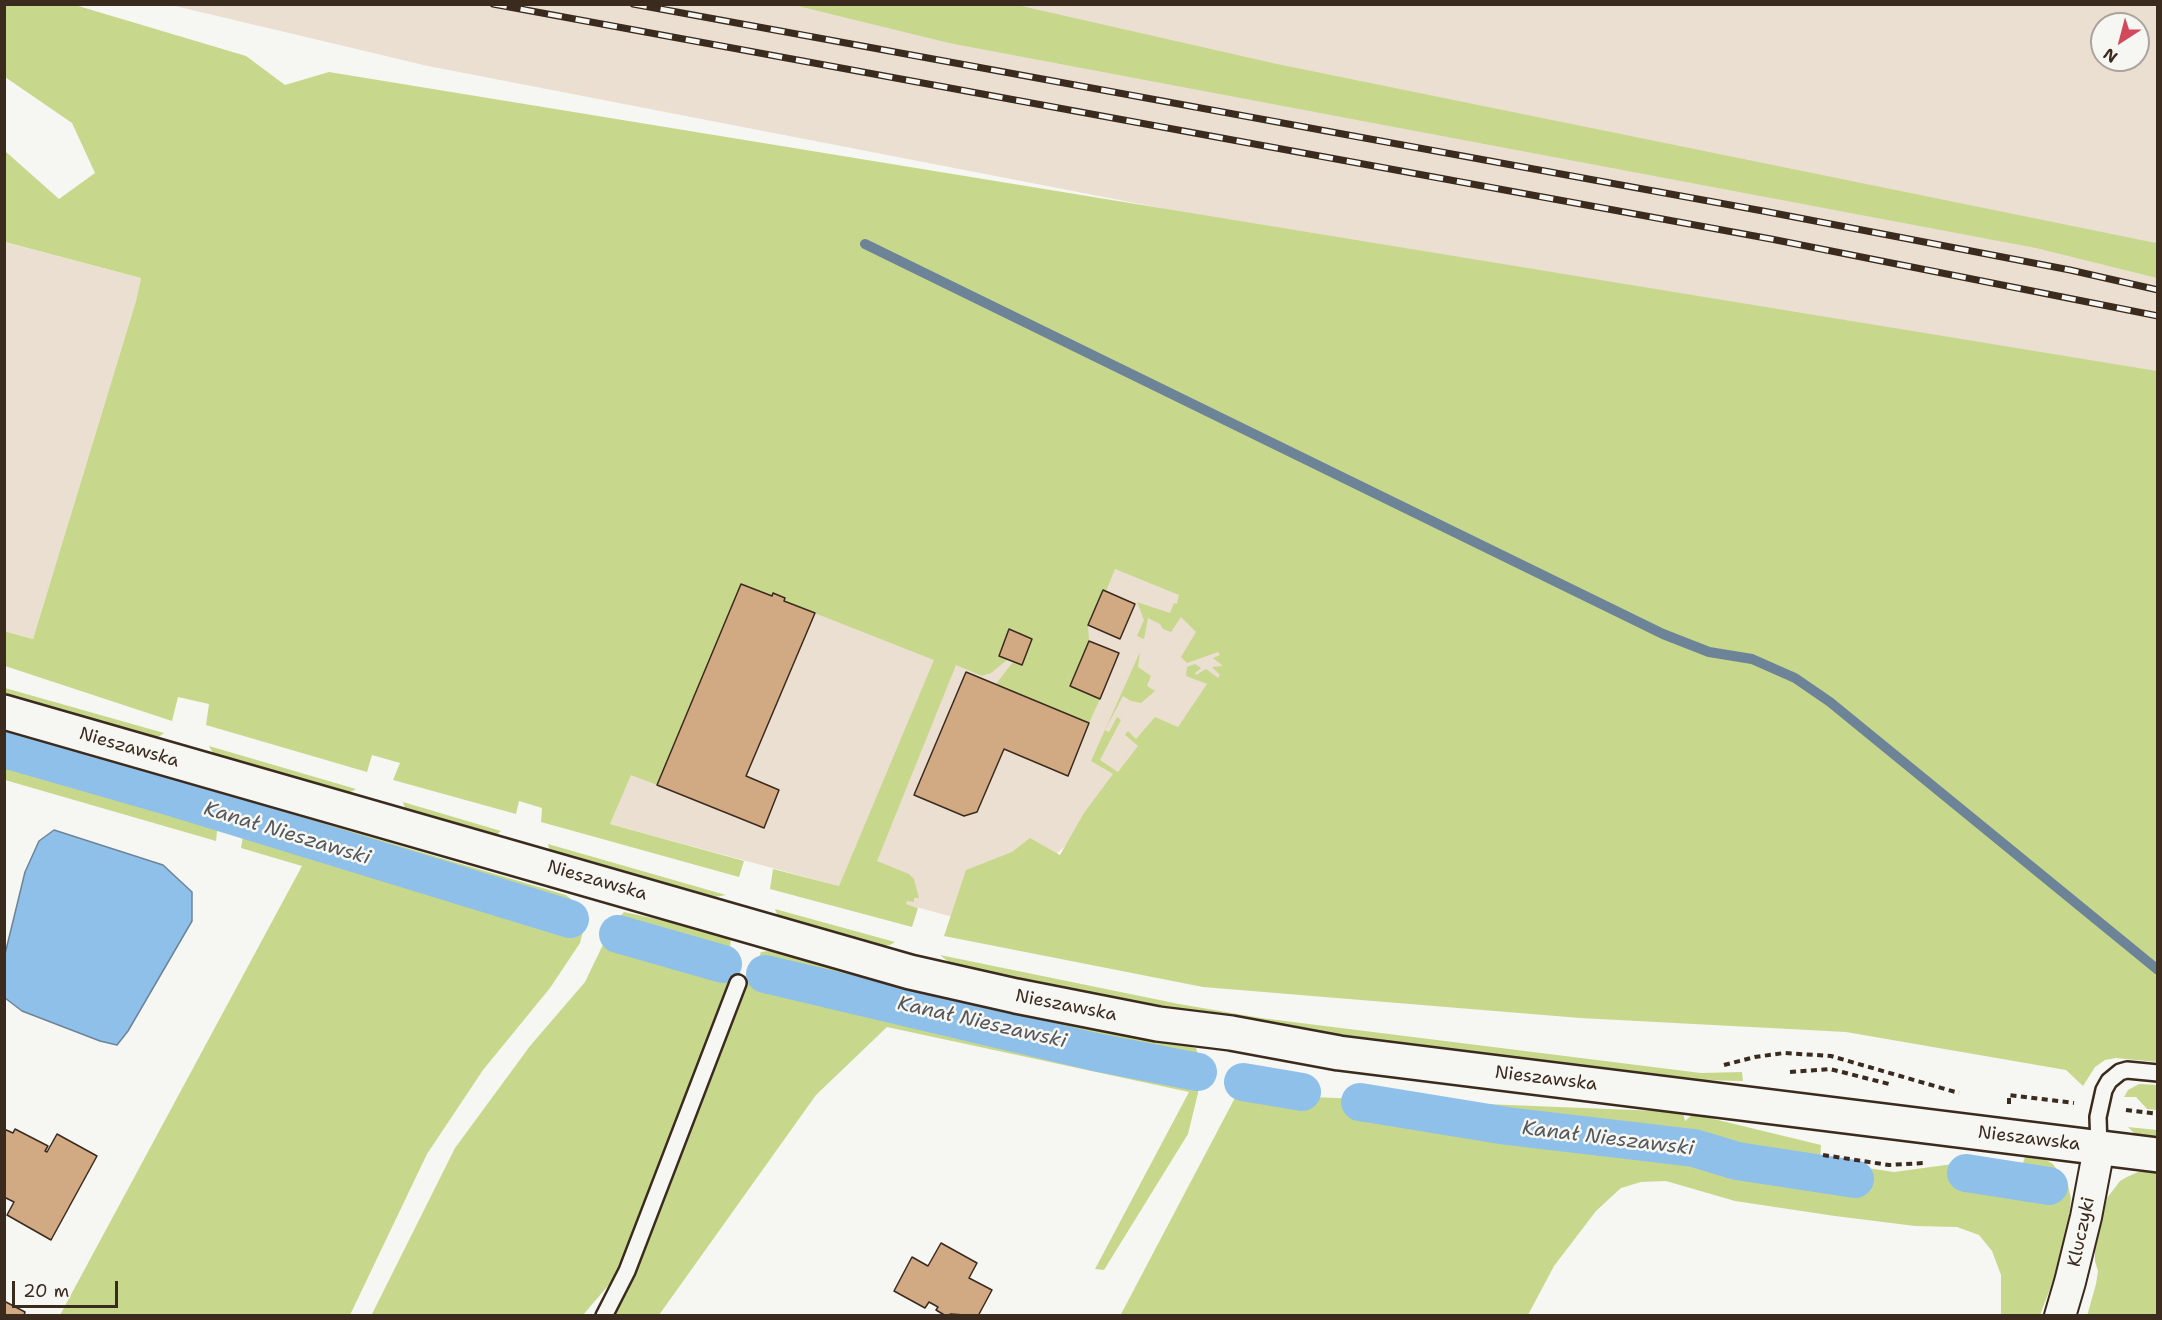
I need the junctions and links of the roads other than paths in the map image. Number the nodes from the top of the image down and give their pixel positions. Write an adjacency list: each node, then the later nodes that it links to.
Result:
1 (4, 712): 4 (main road, Nieszawska)
2 (738, 983): 6 (lane)
3 (2157, 1073): 4 (lane)
4 (2099, 1148): 5 (main road, Nieszawska); 7 (street, Kluczyki)
5 (2157, 1155)
6 (604, 1316)
7 (2060, 1316)

